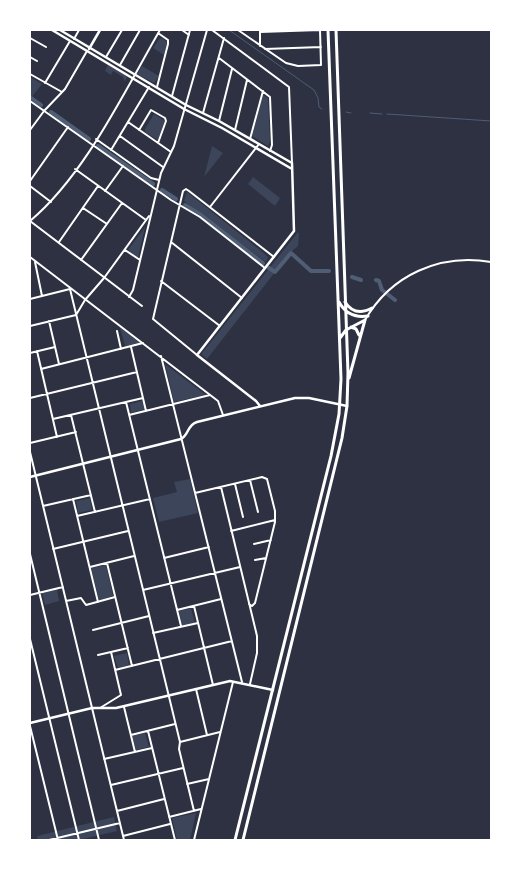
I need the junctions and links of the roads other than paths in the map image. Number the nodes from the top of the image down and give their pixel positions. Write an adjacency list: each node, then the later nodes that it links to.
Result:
1 (52, 30): 22 (street)
2 (61, 30): 21 (street)
3 (79, 30): 21 (street)
4 (100, 30): 26 (street)
5 (122, 30): 30 (street)
6 (140, 30): 33 (street)
7 (160, 30): 17 (street)
8 (182, 30): 18 (street)
9 (190, 30): 18 (street)
10 (207, 30): 46 (street)
11 (212, 30): 20 (street)
12 (238, 30): 23 (street)
13 (320, 30): 16 (street); 24 (street)
14 (328, 30): 104 (main road)
15 (336, 30): 105 (main road)
16 (260, 31): 23 (street)
17 (158, 33): 36 (street); 41 (street)
18 (189, 35): 44 (street)
19 (30, 38): 25 (street)
20 (224, 38): 31 (street); 66 (street)
21 (74, 39): 26 (street)
22 (70, 41): 28 (street); 39 (street)
23 (260, 46): 27 (street)
24 (321, 46): 27 (street); 27 (street)
25 (46, 47)
26 (90, 48): 28 (street); 30 (street)
27 (264, 49)
28 (87, 51): 37 (street); 43 (street)
29 (30, 57): 32 (street)
30 (106, 57): 33 (street)
31 (219, 58): 34 (street); 49 (street)
32 (37, 61)
33 (120, 65): 36 (street)
34 (232, 69): 38 (street); 50 (street)
35 (30, 74): 39 (street)
36 (134, 74): 37 (street); 41 (street)
37 (132, 78): 40 (street); 57 (street)
38 (247, 80): 42 (street); 55 (street)
39 (45, 83): 43 (street)
40 (149, 87): 47 (street); 51 (street)
41 (157, 87): 44 (street)
42 (263, 91): 58 (street); 64 (street)
43 (62, 92): 48 (street)
44 (172, 96): 46 (street)
45 (30, 101): 48 (street)
46 (186, 105): 47 (street); 49 (street)
47 (184, 109): 62 (street); 65 (street)
48 (44, 110): 52 (street); 53 (street)
49 (203, 113): 50 (street)
50 (219, 121): 55 (street)
51 (128, 122): 54 (street); 56 (street)
52 (68, 127): 61 (street); 72 (street)
53 (30, 130)
54 (139, 130): 59 (street); 59 (street)
55 (235, 130): 58 (street)
56 (120, 136): 63 (street); 68 (street)
57 (96, 139): 61 (street); 63 (street)
58 (250, 139): 60 (street)
59 (158, 143): 65 (street)
60 (259, 144): 62 (street); 64 (street)
61 (93, 145): 67 (street); 70 (street)
62 (256, 148): 69 (street); 80 (street)
63 (111, 150): 71 (street)
64 (270, 151): 66 (street)
65 (172, 152): 68 (street)
66 (292, 163): 69 (street)
67 (122, 166): 75 (street); 76 (street)
68 (163, 167): 71 (street)
69 (293, 169): 90 (street)
70 (75, 170): 74 (street); 78 (street)
71 (159, 180): 75 (street)
72 (30, 181)
73 (30, 186): 78 (street)
74 (98, 186): 76 (street); 81 (street)
75 (156, 190): 79 (street); 82 (street)
76 (105, 191): 77 (street)
77 (122, 202): 83 (street); 85 (street)
78 (51, 203): 84 (street)
79 (179, 206): 80 (street); 87 (street); 95 (street)
80 (210, 207): 90 (street)
81 (83, 208): 85 (street); 86 (street)
82 (150, 216): 83 (street); 92 (street)
83 (146, 220): 88 (street)
84 (30, 221): 86 (street)
85 (107, 224): 91 (street)
86 (59, 242): 91 (street)
87 (170, 242): 97 (street); 101 (street)
88 (125, 250): 92 (street); 96 (street)
89 (30, 257): 93 (street)
90 (274, 257): 95 (street)
91 (81, 260): 96 (street)
92 (140, 260): 100 (street)
93 (35, 261): 98 (street); 99 (street)
94 (491, 262): 107 (street)
95 (265, 268): 101 (street)
96 (104, 278): 100 (street); 103 (street)
97 (161, 281): 115 (street); 127 (street)
98 (70, 289): 99 (street); 103 (street); 109 (street)
99 (42, 296): 102 (street)
100 (129, 297): 106 (street)
101 (242, 298): 115 (street)
102 (30, 299)
103 (85, 300): 109 (street); 121 (street)
104 (338, 300): 108 (main road); 120 (main road)
105 (345, 301): 107 (main road); 108 (main road)
106 (142, 306)
107 (372, 308): 110 (street)
108 (345, 311): 110 (main road); 117 (main road)
109 (76, 315): 112 (street); 129 (street)
110 (368, 316): 111 (street)
111 (365, 320): 116 (main road); 119 (main road)
112 (49, 321): 114 (street); 122 (street)
113 (30, 322): 114 (street)
114 (30, 326)
115 (220, 326): 127 (street)
116 (351, 327): 117 (main road); 119 (main road)
117 (346, 330): 120 (main road); 133 (main road)
118 (117, 332): 124 (street)
119 (359, 338): 133 (main road)
120 (339, 340): 141 (main road)
121 (143, 343): 123 (street); 128 (street)
122 (55, 346): 125 (street); 130 (street)
123 (131, 347): 124 (street); 132 (street)
124 (121, 349): 129 (street)
125 (37, 351): 126 (street); 131 (street)
126 (30, 353)
127 (197, 355): 142 (street)
128 (161, 356): 136 (street); 140 (street)
129 (87, 358): 130 (street); 134 (street)
130 (59, 364): 131 (street)
131 (41, 369): 135 (street)
132 (137, 372): 134 (street); 138 (street)
133 (348, 382): 143 (main road)
134 (93, 383): 135 (street); 144 (street)
135 (47, 394): 137 (street); 149 (street)
136 (210, 395): 140 (street); 148 (street)
137 (30, 398)
138 (143, 398): 139 (street); 145 (street)
139 (126, 402): 144 (street); 147 (street)
140 (173, 405): 145 (street); 152 (street)
141 (340, 405): 142 (street); 143 (street); 222 (main road)
142 (260, 406): 148 (street)
143 (347, 406): 263 (main road)
144 (99, 408): 146 (street); 156 (street)
145 (146, 411): 147 (street)
146 (71, 415): 149 (street); 150 (street)
147 (129, 415): 154 (street)
148 (223, 415): 152 (street)
149 (53, 420): 151 (street)
150 (76, 432): 151 (street); 157 (street)
151 (57, 437): 153 (street)
152 (181, 440): 154 (street); 163 (street)
153 (30, 443)
154 (138, 450): 156 (street); 166 (street)
155 (30, 452): 158 (street)
156 (110, 457): 157 (street); 167 (street)
157 (83, 463): 158 (street); 164 (street)
158 (36, 475): 159 (street); 168 (street)
159 (30, 477)
160 (250, 480): 161 (street); 170 (street); 173 (street)
161 (235, 484): 162 (street); 172 (street)
162 (221, 487): 163 (street); 175 (street)
163 (195, 493): 179 (street)
164 (91, 495): 165 (street); 169 (street)
165 (73, 499): 168 (street); 171 (street)
166 (150, 499): 167 (street); 183 (street)
167 (122, 505): 169 (street); 174 (street)
168 (43, 506): 180 (street)
169 (95, 512): 171 (street)
170 (258, 512)
171 (77, 516): 177 (street)
172 (243, 517)
173 (275, 520): 175 (street); 176 (street)
174 (128, 531): 177 (street); 182 (street)
175 (231, 531): 188 (street)
176 (271, 540): 178 (street); 184 (street)
177 (83, 542): 180 (street); 187 (street)
178 (254, 544)
179 (209, 547): 183 (street); 189 (street)
180 (53, 549): 191 (street)
181 (30, 554): 193 (street)
182 (134, 556): 186 (street); 192 (street)
183 (164, 558): 190 (street)
184 (266, 558): 185 (street); 199 (street)
185 (255, 560)
186 (107, 563): 187 (street); 195 (street)
187 (90, 567): 198 (street)
188 (240, 567): 189 (street); 199 (street)
189 (215, 573): 190 (street); 196 (street)
190 (170, 584): 192 (street); 201 (street)
191 (62, 587): 193 (street); 197 (street)
192 (143, 590): 202 (street)
193 (39, 592): 194 (street); 227 (street)
194 (30, 594)
195 (115, 597): 198 (street); 204 (street)
196 (222, 598): 200 (street); 209 (street)
197 (66, 601): 198 (street); 225 (street)
198 (98, 602)
199 (249, 604): 219 (street)
200 (194, 606): 201 (street); 203 (street)
201 (177, 610): 205 (street)
202 (149, 616): 204 (street); 207 (street)
203 (198, 622): 205 (street); 211 (street)
204 (121, 623): 206 (street); 210 (street)
205 (181, 626): 207 (street)
206 (93, 630)
207 (153, 633): 214 (street)
208 (30, 639): 228 (street)
209 (232, 641): 211 (street); 218 (street)
210 (128, 648): 212 (street); 215 (street)
211 (204, 648): 214 (street); 220 (street)
212 (111, 652): 213 (street); 216 (street)
213 (98, 655)
214 (159, 659): 215 (street); 223 (street)
215 (132, 666): 216 (street)
216 (115, 670): 226 (street)
217 (233, 681): 218 (street); 220 (street); 233 (street)
218 (242, 682): 219 (street)
219 (250, 684): 222 (street)
220 (213, 685): 221 (street)
221 (196, 689): 223 (street); 235 (street)
222 (273, 690): 262 (main road)
223 (168, 696): 224 (street); 230 (street)
224 (124, 707): 226 (street); 234 (street)
225 (92, 708): 226 (street); 227 (street); 239 (street)
226 (100, 708)
227 (69, 714): 228 (street); 252 (street)
228 (49, 718): 229 (street); 253 (street)
229 (30, 723)
230 (176, 724): 232 (street); 236 (street)
231 (30, 726): 255 (street)
232 (148, 731): 234 (street); 237 (street)
233 (220, 732): 235 (street); 242 (street)
234 (131, 735): 238 (street)
235 (207, 735): 236 (street)
236 (180, 742): 240 (street)
237 (152, 748): 238 (street); 241 (street)
238 (135, 752): 239 (street)
239 (104, 759): 243 (street)
240 (184, 768): 241 (street); 244 (street)
241 (158, 774): 243 (street); 245 (street)
242 (209, 779): 244 (street); 246 (street)
243 (110, 784): 247 (street)
244 (188, 784): 248 (street)
245 (164, 799): 247 (street); 249 (street)
246 (201, 809): 248 (street); 261 (street)
247 (117, 811): 250 (street)
248 (194, 811): 249 (street)
249 (169, 817): 251 (street)
250 (120, 823): 252 (street); 254 (street)
251 (171, 824): 254 (street); 260 (street)
252 (96, 829): 253 (street); 258 (street)
253 (77, 833): 255 (street); 257 (street)
254 (123, 836): 259 (street)
255 (58, 839): 256 (street)
256 (50, 840)
257 (79, 840)
258 (99, 840)
259 (124, 840)
260 (175, 840)
261 (194, 840)
262 (235, 840)
263 (242, 840)

